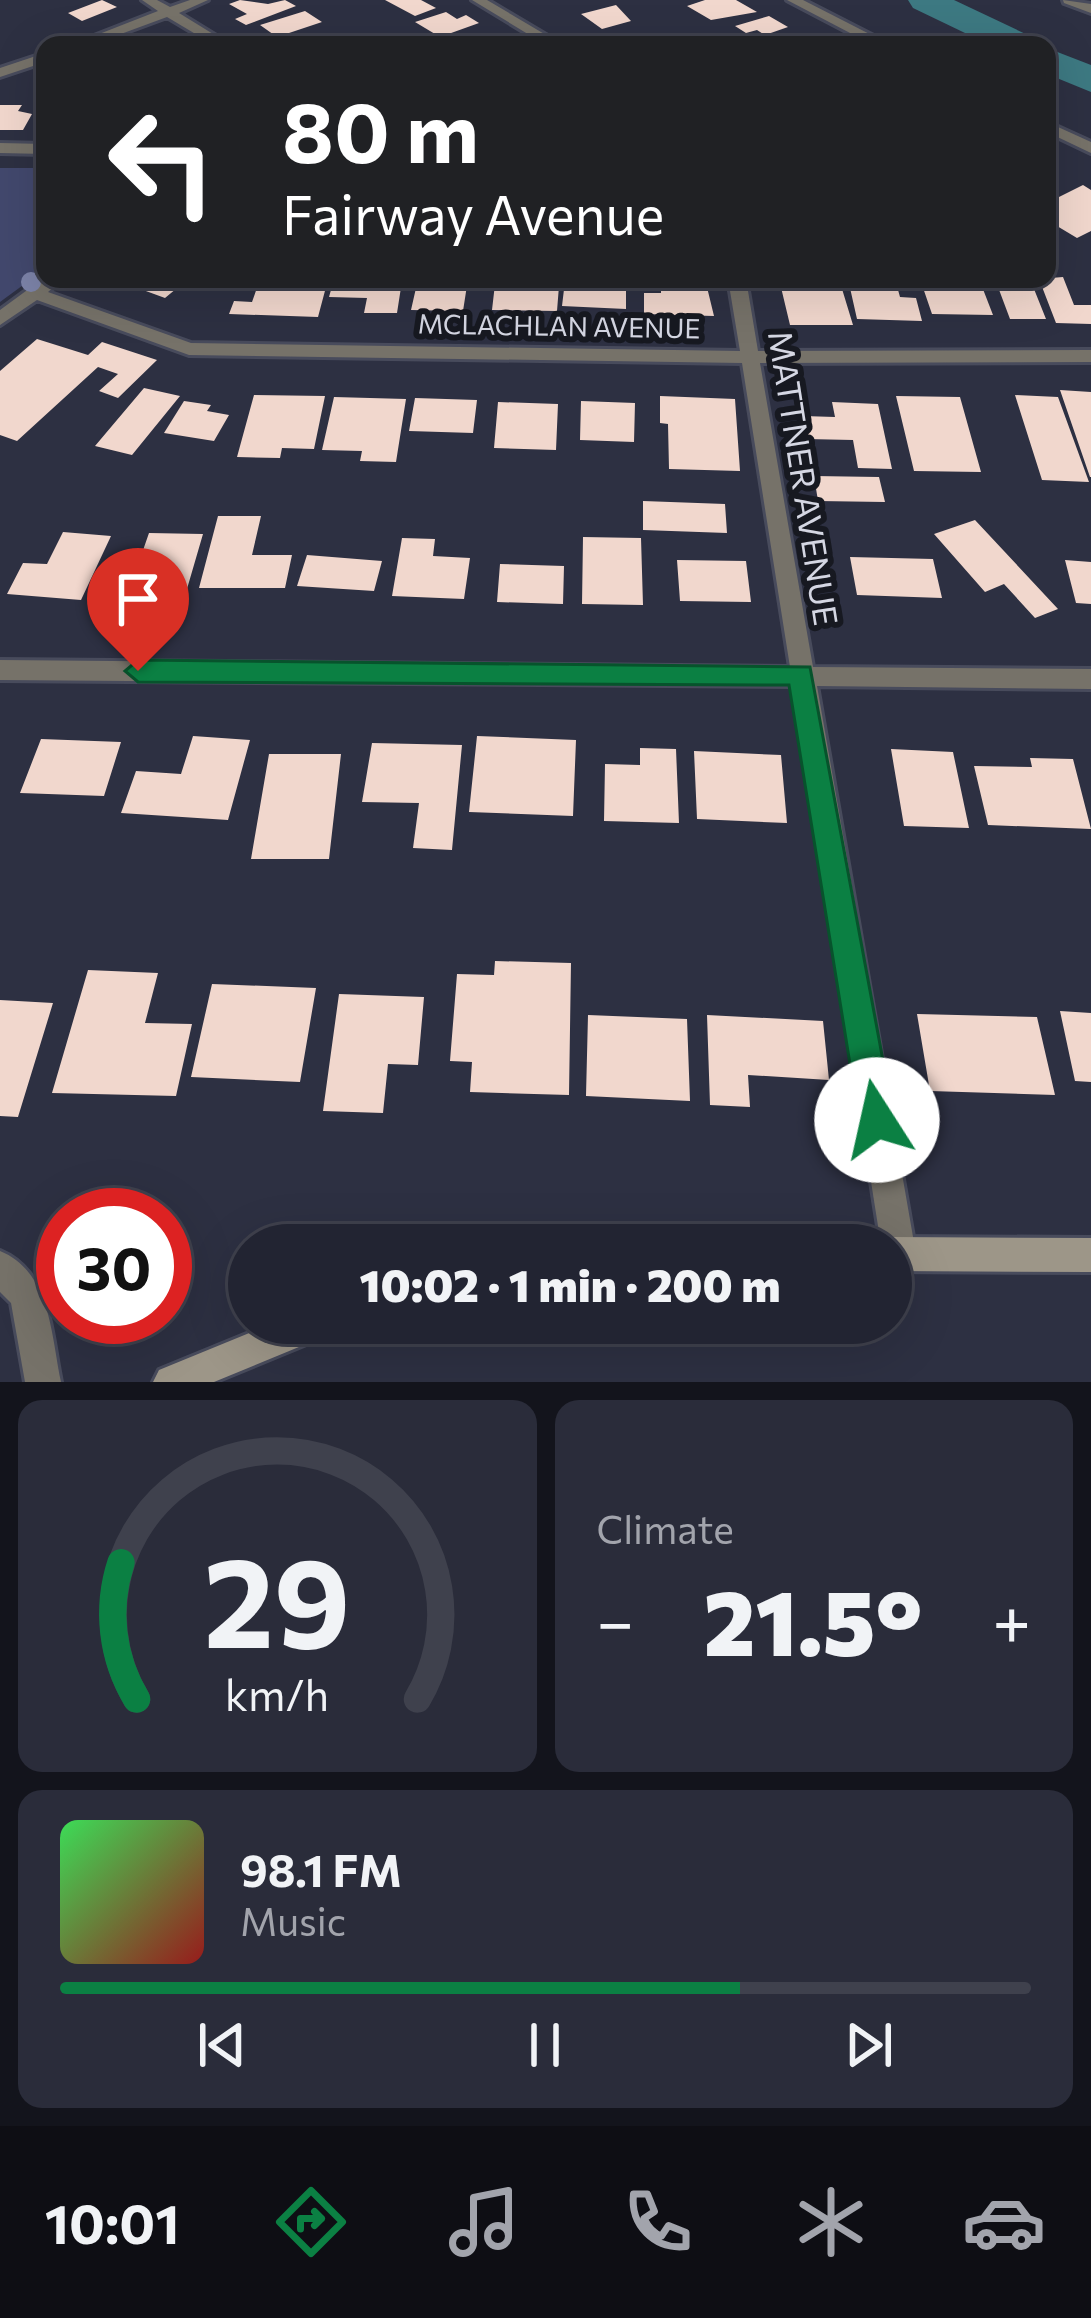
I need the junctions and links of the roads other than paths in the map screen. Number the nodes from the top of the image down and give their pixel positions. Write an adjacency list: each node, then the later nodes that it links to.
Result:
1 (148, 0): 7 (street)
2 (202, 0): 7 (street)
3 (478, 0): 10 (street)
4 (793, 0): 11 (street)
5 (1069, 0): 6 (street)
6 (1091, 9)
7 (172, 11): 8 (street); 9 (street)
8 (103, 36)
9 (210, 36)
10 (540, 36)
11 (866, 36)
12 (36, 60): 13 (street)
13 (0, 73)
14 (1056, 130): 15 (street)
15 (1084, 144)
16 (0, 148): 17 (street)
17 (36, 149)
18 (41, 288): 20 (street)
19 (739, 288): 23 (street, MATTNER AVENUE)
20 (35, 292): 21 (street); 23 (street, MCLACHLAN AVENUE)
21 (0, 319)
22 (1091, 356): 23 (street, MCLACHLAN AVENUE)
23 (751, 357): 25 (street, MATTNER AVENUE)
24 (0, 670): 25 (street)
25 (801, 674): 26 (street); 27 (street, MATTNER AVENUE)
26 (1091, 679)
27 (890, 1224)
28 (912, 1255): 29 (street)
29 (1091, 1256)
30 (0, 1268): 32 (street)
31 (264, 1344): 33 (street)
32 (43, 1382)
33 (171, 1382)

